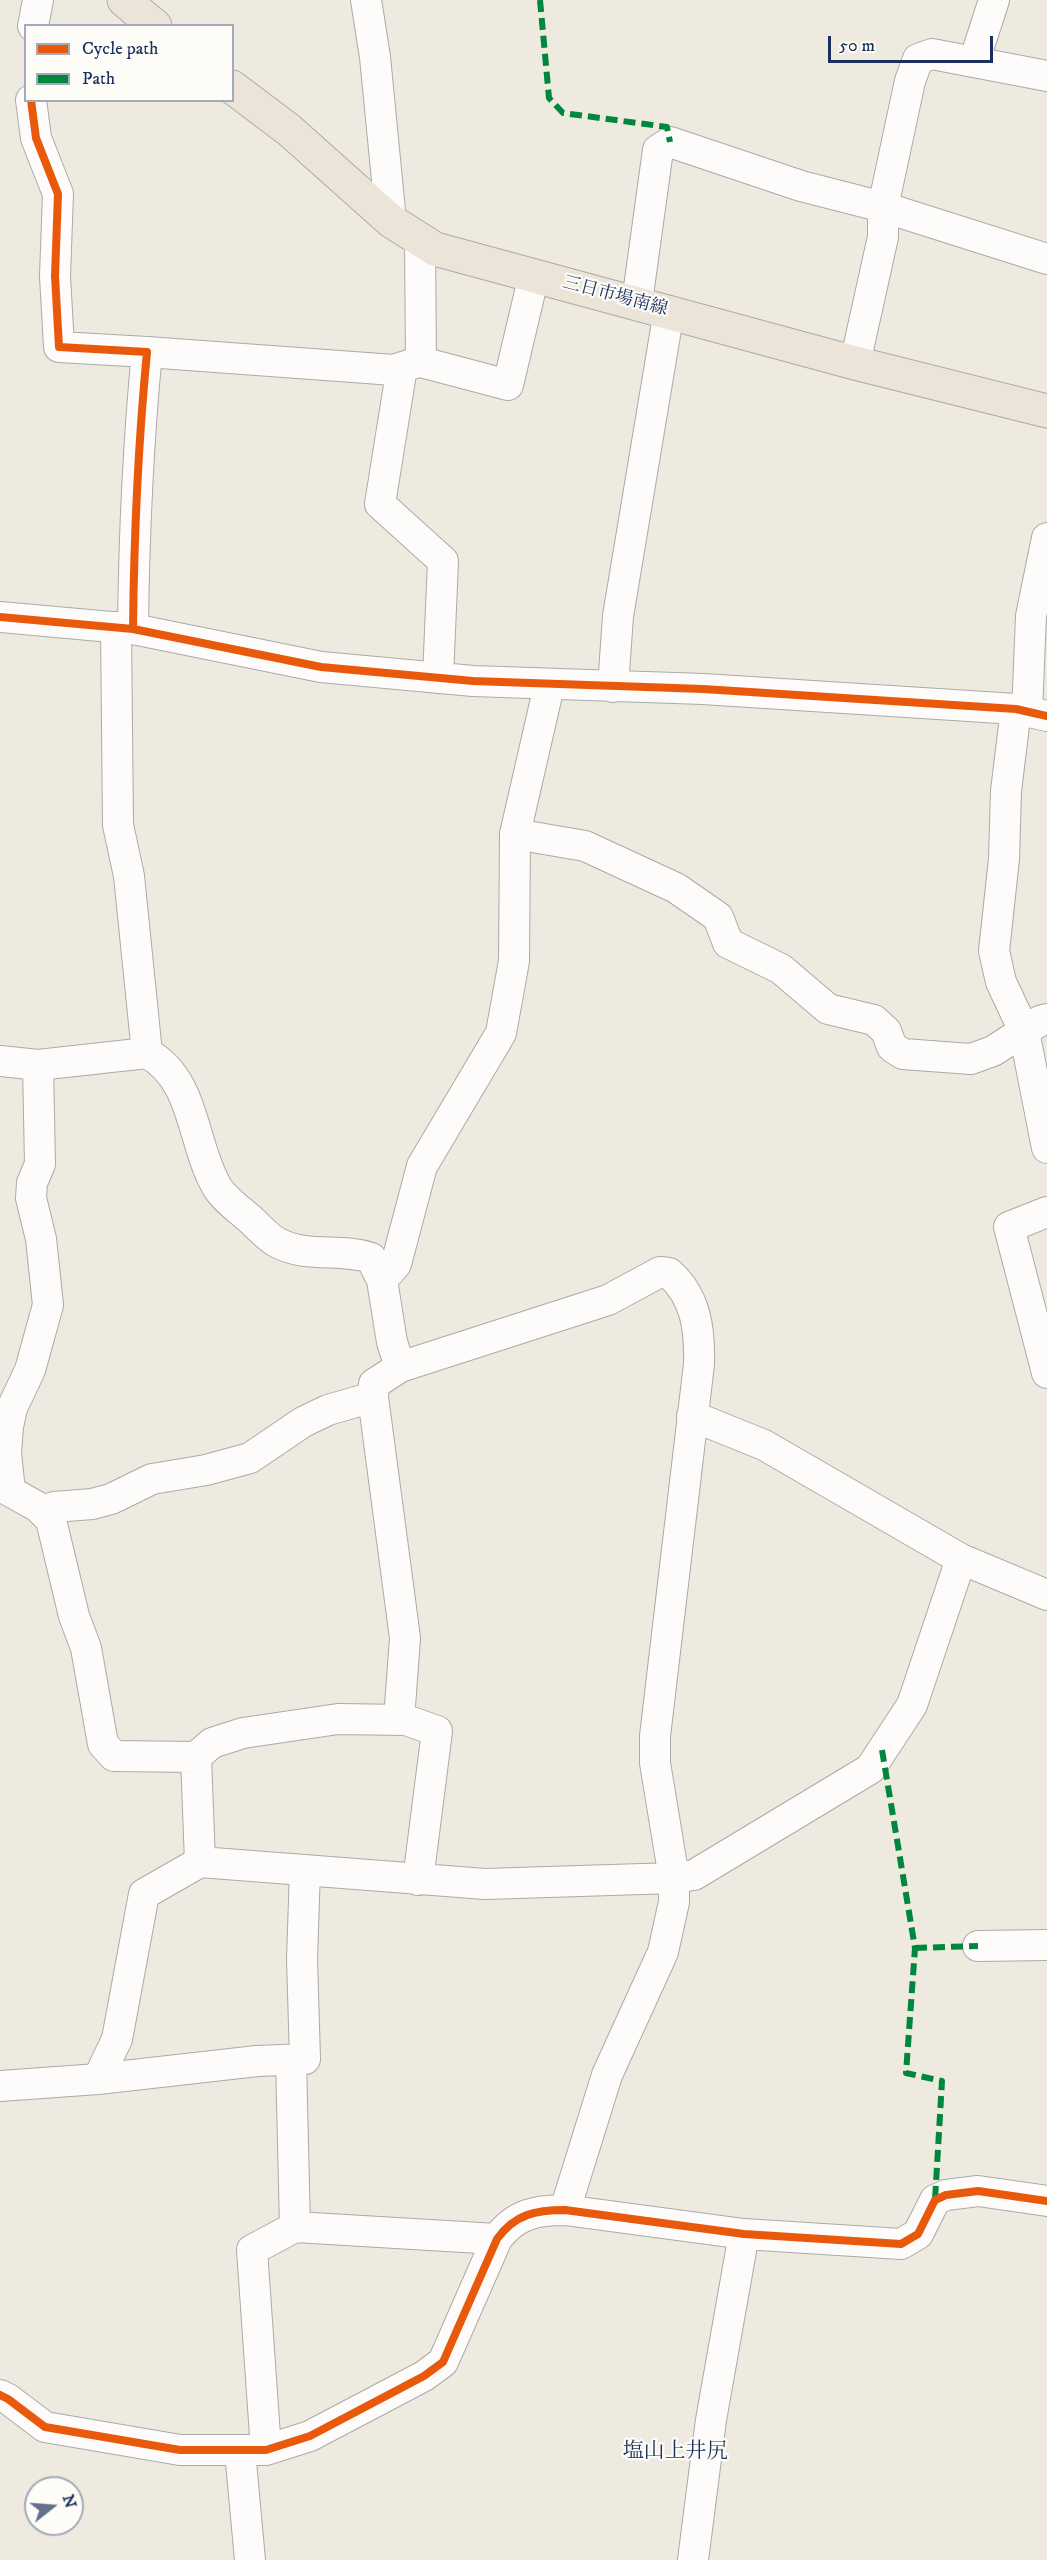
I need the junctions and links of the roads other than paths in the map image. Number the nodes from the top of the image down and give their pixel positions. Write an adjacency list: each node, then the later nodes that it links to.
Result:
1 (38, 0): 5 (street)
2 (123, 0): 6 (main road)
3 (366, 0): 12 (street)
4 (994, 0): 7 (street)
5 (33, 24)
6 (153, 24)
7 (974, 62): 8 (street); 11 (street)
8 (1047, 76)
9 (234, 89): 12 (main road, 三日市場南線)
10 (31, 102): 18 (street)
11 (883, 207): 14 (street); 16 (street); 19 (street)
12 (392, 221): 13 (main road, 三日市場南線)
13 (420, 239): 15 (main road, 三日市場南線); 20 (street)
14 (1047, 259)
15 (534, 275): 16 (main road, 三日市場南線); 20 (street)
16 (637, 302): 17 (main road, 三日市場南線)
17 (669, 311): 19 (main road, 三日市場南線); 27 (street)
18 (147, 352): 20 (street); 24 (street)
19 (855, 363): 21 (main road, 三日市場南線)
20 (412, 364): 25 (street)
21 (1047, 411)
22 (1047, 538): 28 (street)
23 (0, 617): 24 (street)
24 (125, 628): 25 (street); 31 (street)
25 (438, 678): 26 (street)
26 (549, 686): 27 (street); 29 (street)
27 (613, 687): 28 (street)
28 (1030, 712): 30 (street)
29 (515, 834): 30 (street); 36 (street)
30 (1036, 1025): 34 (street)
31 (147, 1053): 33 (street); 36 (street)
32 (0, 1061): 33 (street)
33 (38, 1065): 41 (street)
34 (1047, 1148)
35 (1047, 1212): 38 (street)
36 (382, 1280): 37 (street)
37 (400, 1367): 39 (street); 40 (street)
38 (1047, 1373)
39 (373, 1397): 42 (street); 45 (street)
40 (692, 1416): 43 (street); 49 (street)
41 (5, 1490): 42 (street)
42 (43, 1512): 46 (street)
43 (961, 1559): 44 (street); 49 (street)
44 (1047, 1595)
45 (399, 1720): 46 (street); 50 (street)
46 (196, 1757): 47 (street)
47 (200, 1862): 48 (street); 54 (street)
48 (305, 1870): 50 (street); 53 (street)
49 (674, 1878): 50 (street); 57 (street)
50 (418, 1880)
51 (1047, 1945): 52 (street)
52 (978, 1946)
53 (291, 2060): 54 (street); 58 (street)
54 (98, 2079): 55 (street)
55 (0, 2086)
56 (1047, 2201): 59 (street)
57 (565, 2210): 59 (street); 60 (street)
58 (296, 2227): 60 (street); 62 (street)
59 (744, 2234): 64 (street)
60 (497, 2239): 62 (street)
61 (0, 2395): 62 (street)
62 (253, 2450): 63 (street)
63 (250, 2560)
64 (693, 2560)

